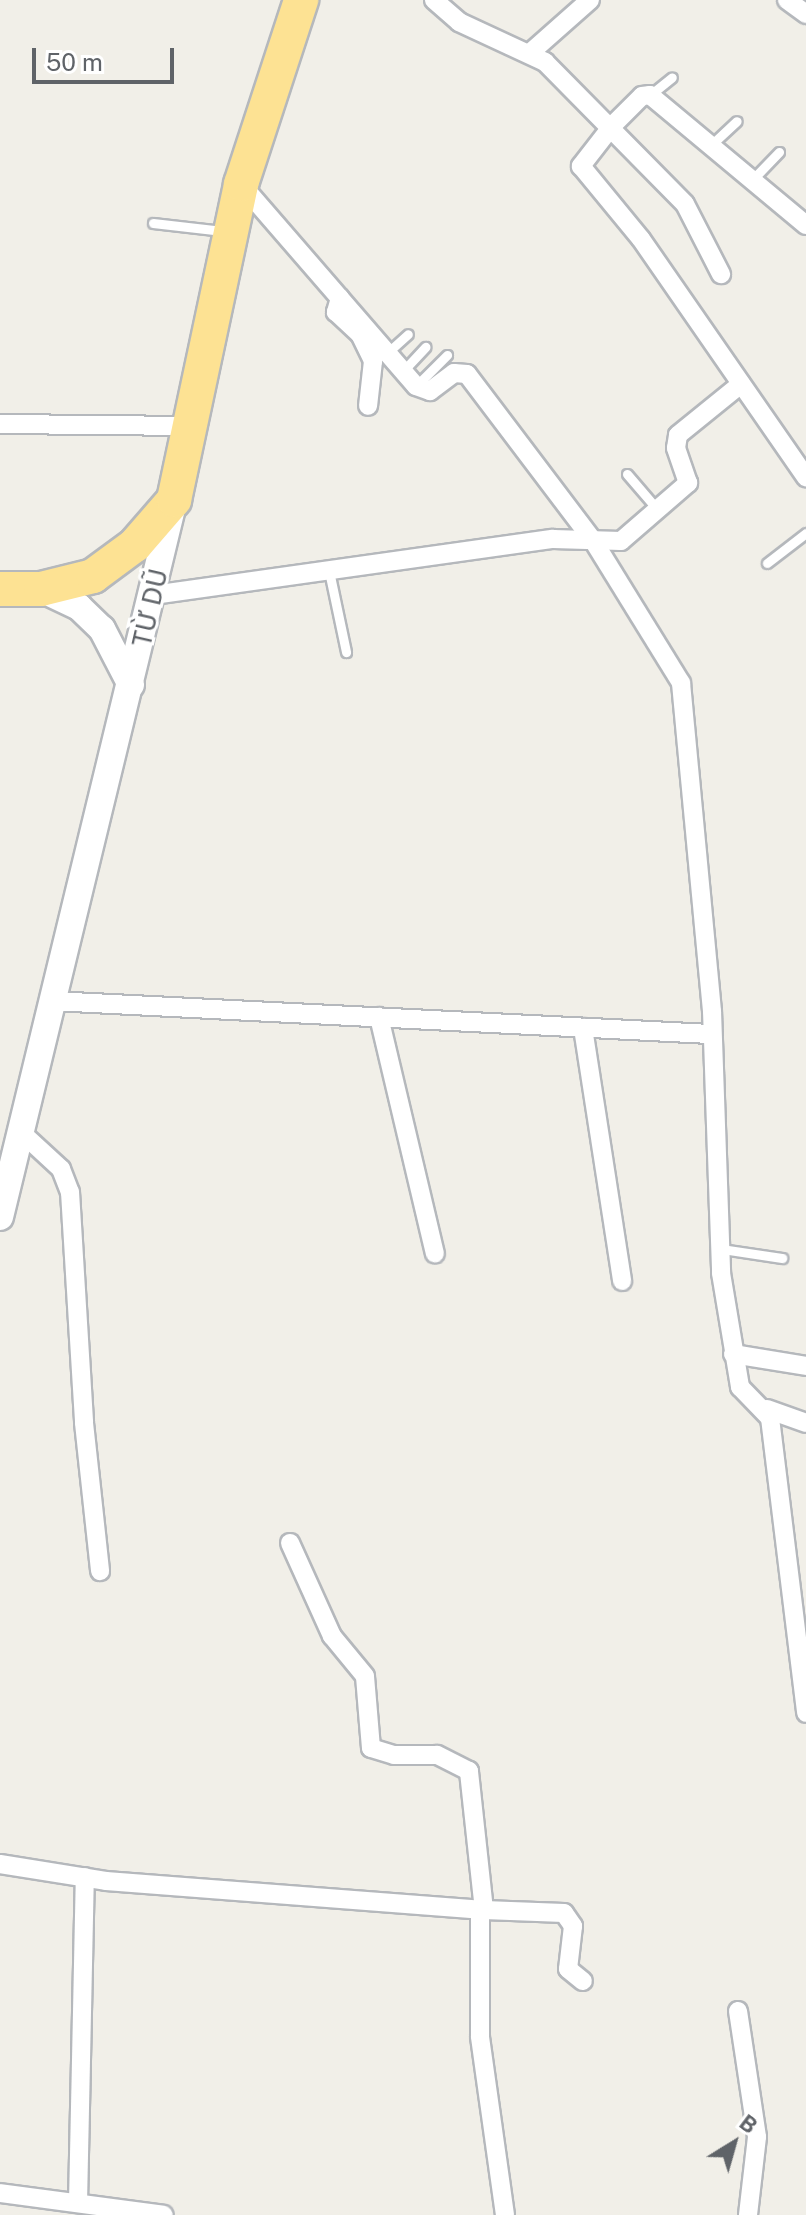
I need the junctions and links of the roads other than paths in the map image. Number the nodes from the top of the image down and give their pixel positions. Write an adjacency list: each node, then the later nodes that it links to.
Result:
1 (301, 0): 14 (highway, TỪ DŨ)
2 (434, 0): 6 (street)
3 (590, 0): 6 (street)
4 (787, 0): 5 (street)
5 (806, 14)
6 (530, 53): 10 (street)
7 (672, 77): 8 (lane)
8 (650, 95): 10 (street); 11 (street)
9 (737, 121): 11 (lane)
10 (612, 126): 18 (street); 25 (street)
11 (711, 145): 13 (street)
12 (779, 152): 13 (lane)
13 (752, 180): 16 (street)
14 (241, 184): 17 (highway, TỪ DŨ); 19 (street)
15 (153, 223): 17 (lane)
16 (806, 225)
17 (230, 232): 29 (highway, TỪ DŨ)
18 (721, 274)
19 (340, 298): 22 (street); 27 (street)
20 (408, 334): 22 (lane)
21 (425, 347): 24 (lane)
22 (387, 353): 24 (street)
23 (447, 355): 26 (lane)
24 (403, 371): 26 (street)
25 (741, 384): 31 (street); 33 (street)
26 (416, 386): 35 (street)
27 (368, 406)
28 (0, 424): 29 (street)
29 (190, 426): 32 (highway, TỪ DŨ)
30 (627, 474): 33 (lane)
31 (806, 477)
32 (174, 500): 39 (highway); 40 (main road, TỪ DŨ)
33 (660, 512): 35 (street)
34 (806, 533): 36 (lane)
35 (594, 542): 37 (street); 46 (street)
36 (767, 563)
37 (329, 571): 40 (street); 41 (lane)
38 (0, 589): 39 (highway)
39 (41, 589): 42 (main road)
40 (153, 595): 42 (main road, TỪ DŨ)
41 (346, 652)
42 (131, 685): 43 (main road, TỪ DŨ)
43 (52, 1001): 44 (street); 47 (main road, TỪ DŨ)
44 (379, 1017): 45 (street); 50 (street)
45 (583, 1028): 46 (street); 52 (street)
46 (711, 1034): 49 (street)
47 (22, 1133): 48 (main road, TỪ DŨ); 58 (street)
48 (0, 1217)
49 (722, 1249): 51 (lane); 53 (street)
50 (435, 1253)
51 (782, 1258)
52 (622, 1281)
53 (733, 1354): 54 (street); 55 (street)
54 (806, 1366)
55 (769, 1419): 56 (street); 59 (street)
56 (806, 1423)
57 (290, 1543): 62 (street)
58 (100, 1571)
59 (806, 1713)
60 (0, 1864): 61 (street)
61 (85, 1877): 62 (street); 66 (street)
62 (484, 1910): 63 (street); 69 (street)
63 (583, 1981)
64 (738, 2011): 70 (street)
65 (0, 2193): 66 (street)
66 (78, 2203): 67 (street)
67 (156, 2214): 68 (street)
68 (164, 2215)
69 (505, 2215)
70 (748, 2215)

